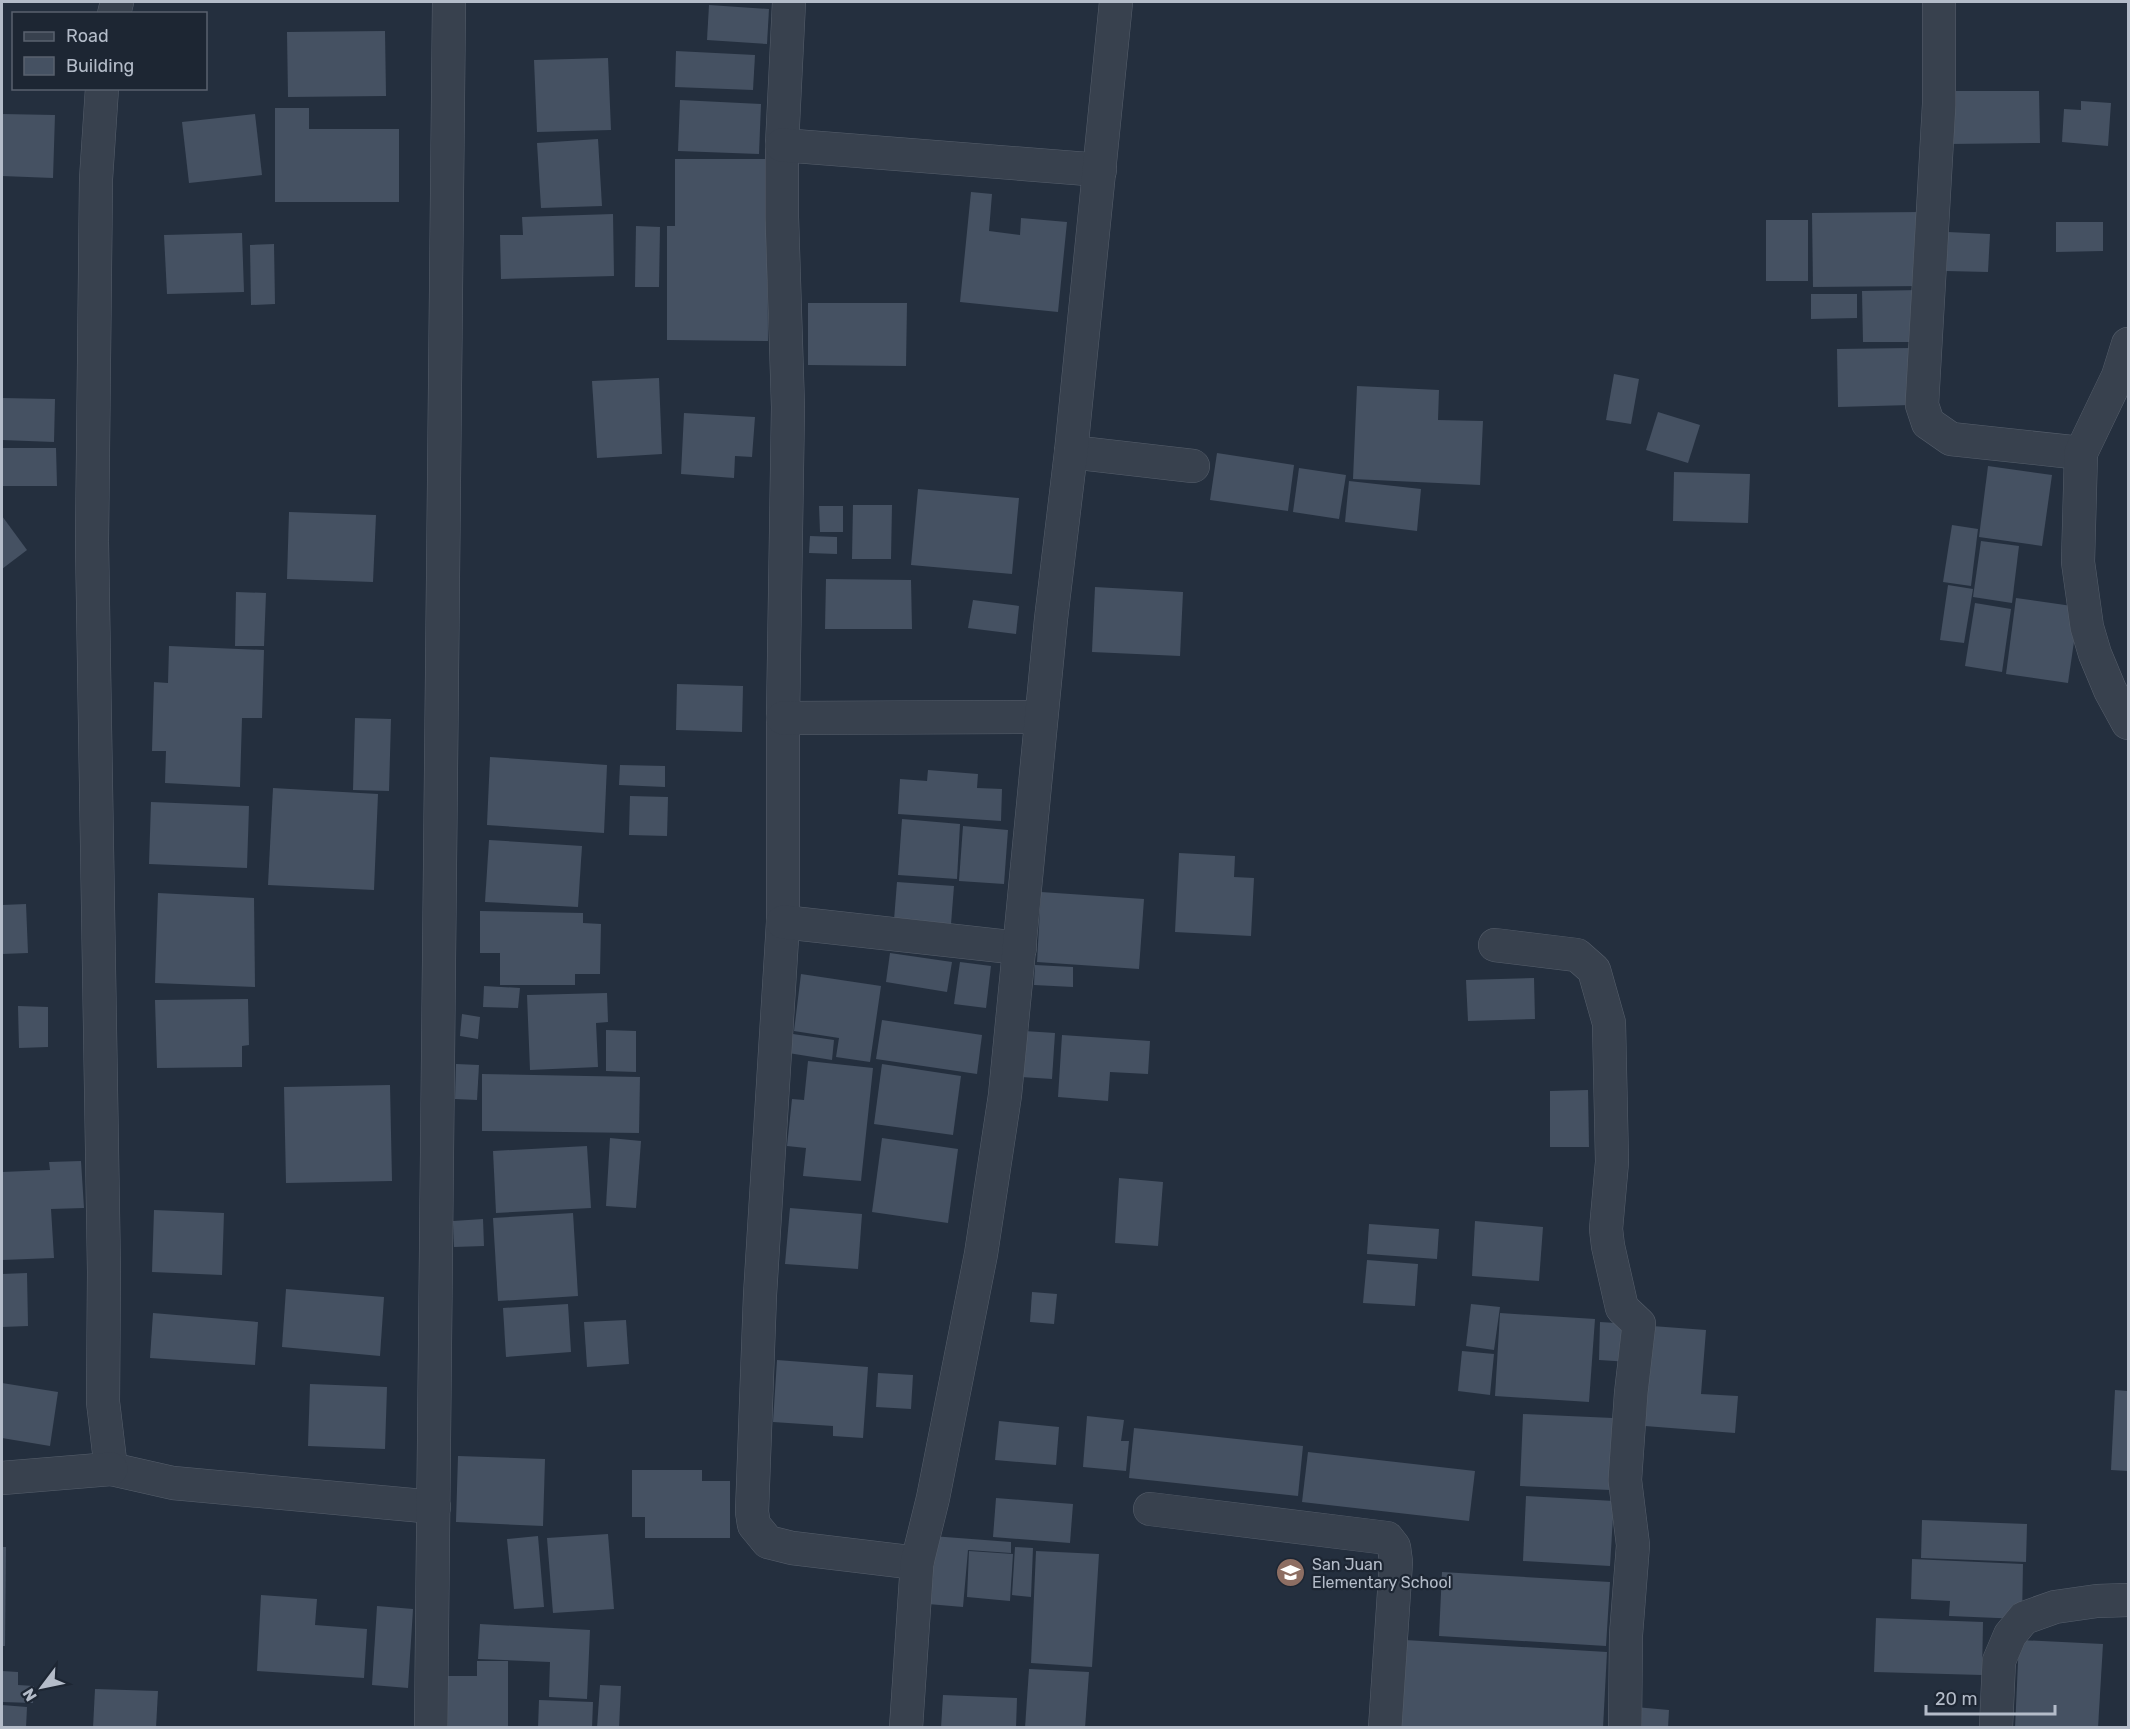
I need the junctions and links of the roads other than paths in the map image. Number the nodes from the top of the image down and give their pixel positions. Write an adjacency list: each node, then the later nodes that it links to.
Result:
1 (449, 2): 20 (street)
2 (789, 2): 6 (street)
3 (1116, 2): 7 (street)
4 (1939, 2): 10 (street)
5 (102, 90): 18 (street)
6 (782, 145): 7 (street); 13 (street)
7 (1100, 170): 9 (street)
8 (2128, 344): 10 (street)
9 (1071, 452): 11 (street); 12 (street)
10 (2081, 453): 14 (street)
11 (1194, 466)
12 (1041, 717): 13 (street); 17 (street)
13 (783, 718): 15 (street)
14 (2128, 723)
15 (783, 922): 17 (street); 22 (street)
16 (1495, 945): 27 (street)
17 (1020, 948): 22 (street)
18 (111, 1469): 19 (street); 20 (street)
19 (2, 1478)
20 (434, 1507): 24 (street)
21 (1150, 1509): 26 (street)
22 (916, 1563): 25 (street)
23 (2128, 1600): 28 (street)
24 (431, 1728)
25 (906, 1728)
26 (1385, 1728)
27 (1625, 1728)
28 (1996, 1728)

